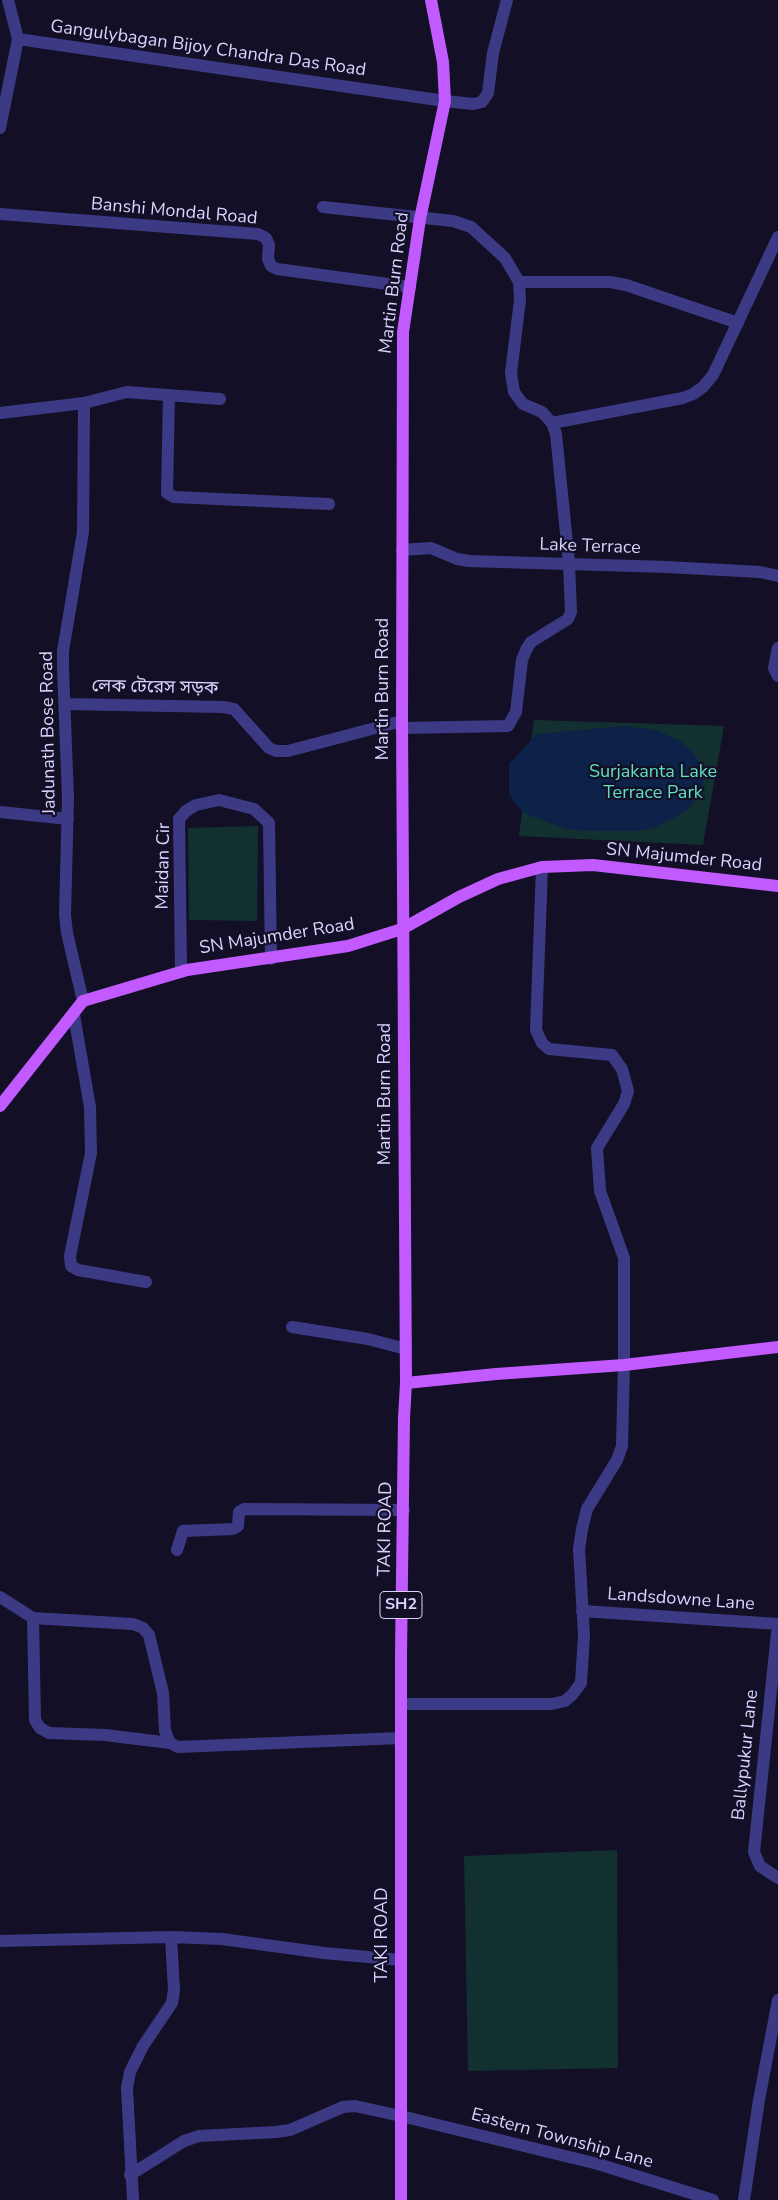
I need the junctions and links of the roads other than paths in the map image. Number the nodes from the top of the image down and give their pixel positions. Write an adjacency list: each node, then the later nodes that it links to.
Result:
1 (8, 0): 4 (street)
2 (431, 0): 5 (main road, Martin Burn Road)
3 (507, 0): 5 (street, Gangulybagan Bijoy Chandra Das Road)
4 (18, 39): 5 (street, Gangulybagan Bijoy Chandra Das Road); 6 (street)
5 (445, 101): 9 (main road, Martin Burn Road)
6 (0, 128)
7 (323, 207): 9 (street)
8 (0, 214): 12 (street, Banshi Mondal Road)
9 (420, 219): 11 (street); 12 (main road, Martin Burn Road)
10 (778, 237): 13 (street)
11 (519, 282): 13 (street); 18 (street)
12 (410, 287): 20 (main road, Martin Burn Road)
13 (738, 323): 18 (street)
14 (169, 395): 15 (street); 16 (street); 19 (street)
15 (220, 399)
16 (84, 403): 17 (street); 25 (street, Jadunath Bose Road)
17 (0, 413)
18 (552, 422): 21 (street)
19 (329, 504)
20 (402, 550): 21 (street, Lake Terrace); 26 (main road, Martin Burn Road)
21 (570, 563): 22 (street, Lake Terrace); 26 (street)
22 (778, 576)
23 (778, 648): 24 (street)
24 (778, 676)
25 (65, 704): 26 (street, লেক টেরেস সড়ক); 28 (street, Jadunath Bose Road)
26 (402, 724): 31 (main road, Martin Burn Road)
27 (0, 812): 28 (street)
28 (68, 819): 34 (street, Jadunath Bose Road)
29 (542, 867): 30 (main road, SN Majumder Road); 31 (main road, SN Majumder Road); 41 (street)
30 (778, 886)
31 (402, 929): 32 (main road, SN Majumder Road); 40 (main road, Martin Burn Road)
32 (271, 958): 33 (main road, SN Majumder Road); 33 (street, Maidan Cir)
33 (181, 972): 34 (main road, SN Majumder Road)
34 (84, 1001): 35 (main road)
35 (74, 1015): 36 (main road); 37 (street)
36 (0, 1106)
37 (146, 1282)
38 (292, 1326): 40 (street)
39 (778, 1347): 41 (main road)
40 (406, 1349): 42 (main road, Martin Burn Road)
41 (624, 1365): 42 (main road); 46 (street)
42 (406, 1384): 43 (main road, TAKI ROAD / SH2)
43 (404, 1510): 44 (street); 49 (main road, TAKI ROAD / SH2)
44 (176, 1550)
45 (0, 1597): 47 (street)
46 (582, 1611): 48 (street, Landsdowne Lane); 49 (street)
47 (33, 1618): 51 (street); 51 (street)
48 (778, 1624): 52 (street, Ballypukur Lane)
49 (401, 1704): 50 (main road, TAKI ROAD / SH2)
50 (401, 1738): 51 (street); 55 (main road, TAKI ROAD / SH2)
51 (170, 1743)
52 (778, 1878)
53 (171, 1937): 54 (street); 55 (street); 58 (street)
54 (0, 1941)
55 (401, 1960): 57 (main road, TAKI ROAD / SH2)
56 (778, 2000): 62 (street)
57 (401, 2116): 58 (street, Eastern Township Lane); 60 (main road, TAKI ROAD / SH2); 61 (street, Eastern Township Lane)
58 (130, 2175): 59 (street)
59 (133, 2200)
60 (401, 2200)
61 (713, 2200)
62 (744, 2200)

